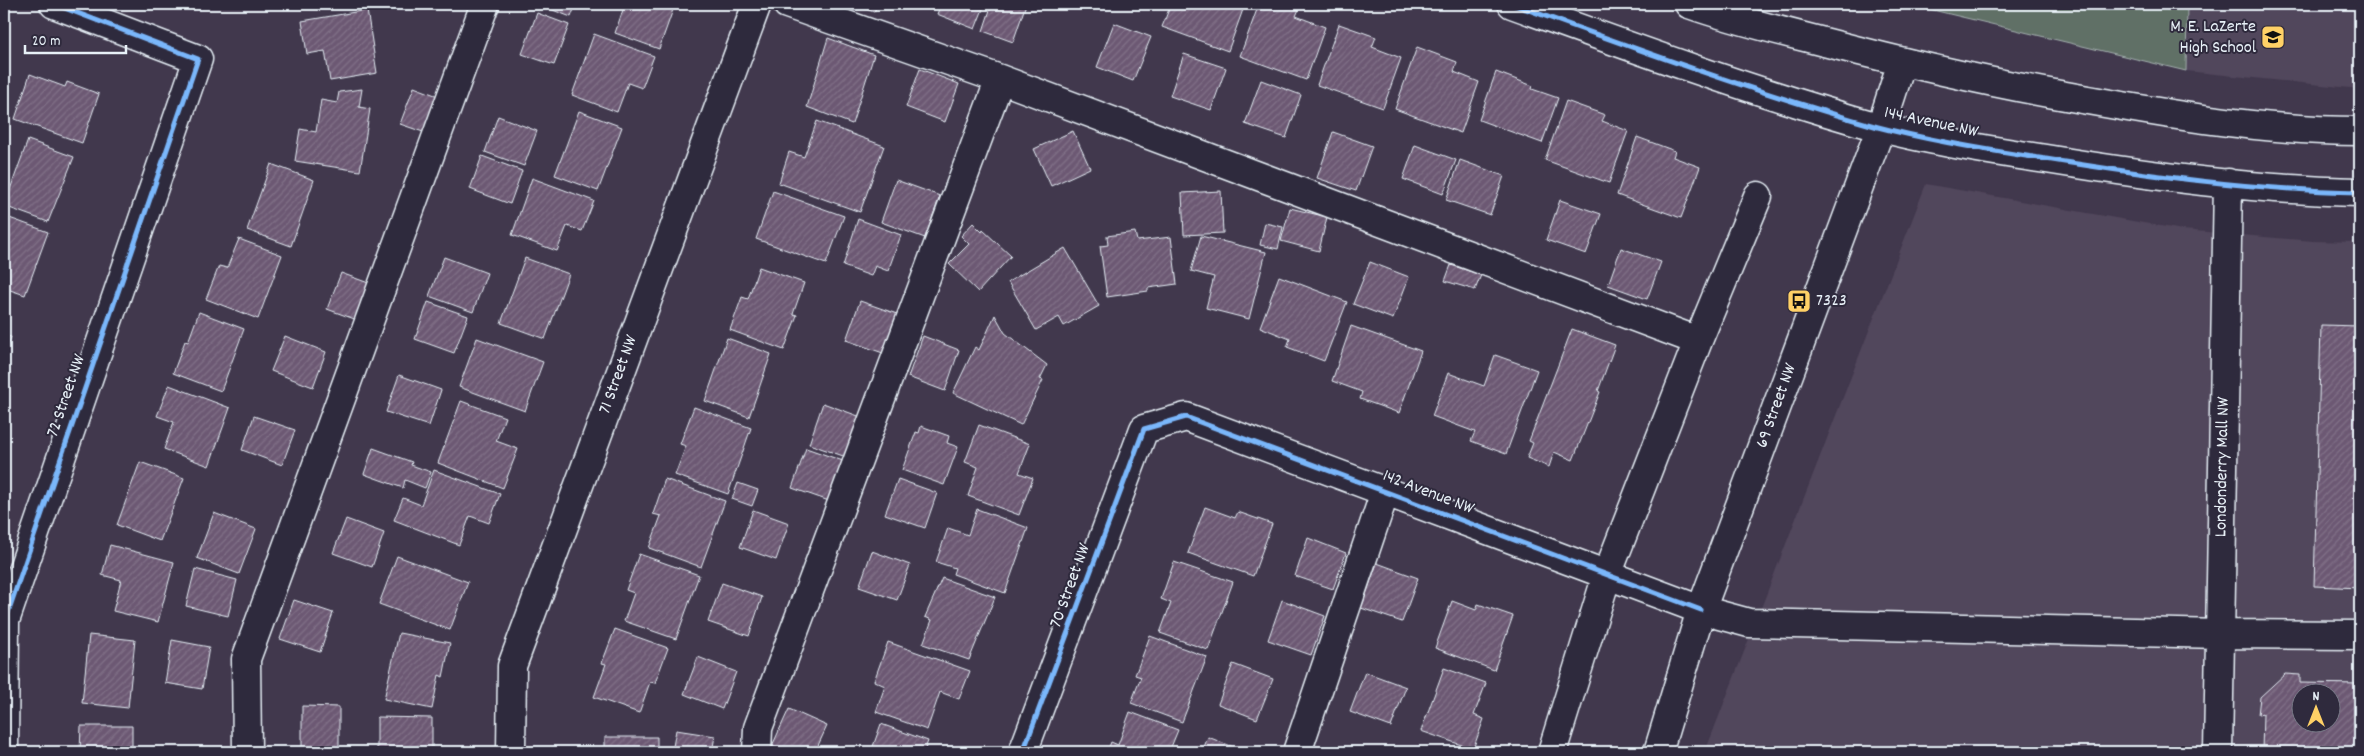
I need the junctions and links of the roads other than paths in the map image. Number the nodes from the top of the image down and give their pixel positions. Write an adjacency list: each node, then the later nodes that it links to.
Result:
1 (54, 4): 21 (street, 72 Street NW)
2 (485, 4): 22 (street)
3 (757, 4): 23 (street, 71 Street NW)
4 (787, 4): 8 (street)
5 (1512, 4): 9 (street, 144 Avenue NW)
6 (1689, 4): 7 (street)
7 (1902, 62): 9 (street, 69 Street NW); 10 (street)
8 (1000, 79): 14 (street); 24 (street)
9 (1880, 128): 11 (street, 144 Avenue NW); 18 (street, 69 Street NW)
10 (2360, 131)
11 (2228, 183): 12 (street, 144 Avenue NW); 19 (street, Londonderry Mall NW)
12 (2360, 192)
13 (1758, 196): 14 (street)
14 (1698, 340): 17 (street)
15 (1144, 428): 16 (street, 142 Avenue NW); 25 (street, 70 Street NW)
16 (1385, 492): 17 (street, 142 Avenue NW); 26 (street)
17 (1607, 575): 18 (street, 142 Avenue NW); 27 (street)
18 (1701, 610): 19 (street, 142 Avenue NW); 28 (street, 69 Street NW)
19 (2221, 634): 20 (street, 142 Avenue NW); 29 (street, Londonderry Mall NW)
20 (2360, 635)
21 (4, 749)
22 (247, 752)
23 (511, 752)
24 (758, 752)
25 (1023, 752)
26 (1297, 752)
27 (1552, 752)
28 (1658, 752)
29 (2218, 752)

